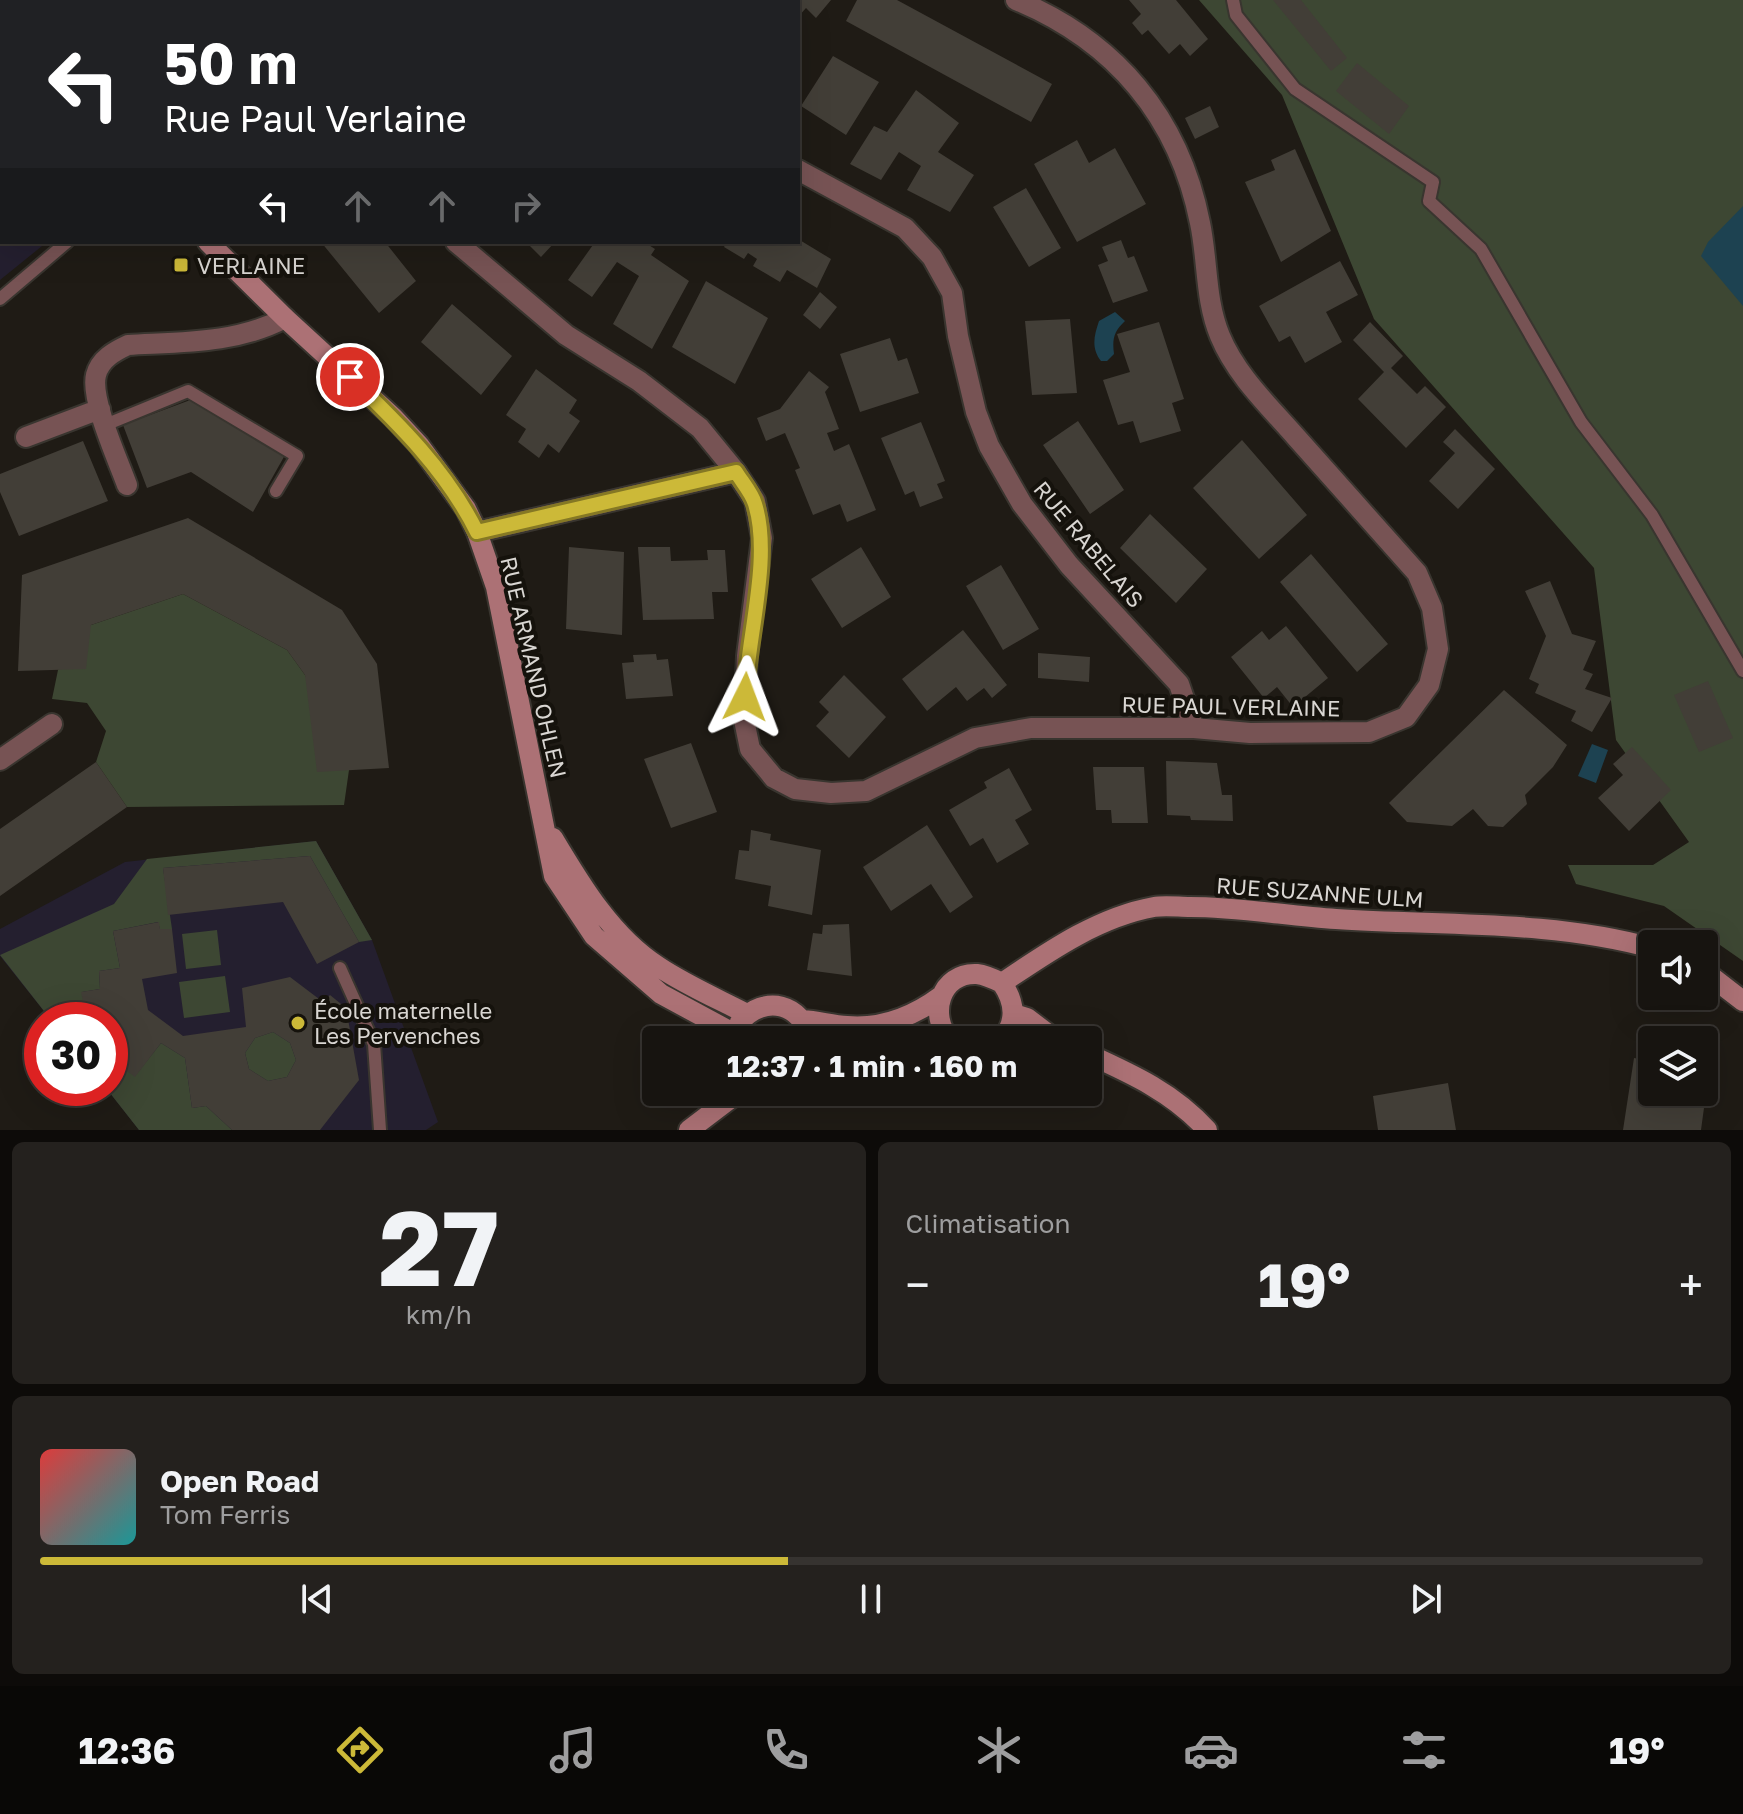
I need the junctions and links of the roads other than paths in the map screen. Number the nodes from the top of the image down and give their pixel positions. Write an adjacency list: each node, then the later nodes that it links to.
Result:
1 (1016, 0): 17 (street, RUE PAUL VERLAINE)
2 (1233, 0): 15 (lane)
3 (800, 171): 17 (street, RUE RABELAIS)
4 (65, 244): 7 (lane)
5 (210, 244): 8 (main road, RUE ARMAND OHLEN)
6 (458, 244): 11 (street, RUE PAUL VERLAINE)
7 (0, 299)
8 (285, 318): 9 (street); 14 (main road, RUE ARMAND OHLEN)
9 (102, 417): 10 (street); 12 (street); 13 (lane)
10 (26, 437)
11 (736, 472): 14 (street); 17 (street, RUE PAUL VERLAINE)
12 (127, 485)
13 (276, 491)
14 (477, 532): 19 (main road, RUE ARMAND OHLEN)
15 (1743, 671)
16 (52, 724): 18 (street)
17 (1194, 728)
18 (0, 760)
19 (545, 826): 26 (main road, RUE ARMAND OHLEN); 29 (main road, RUE ARMAND OHLEN)
20 (1638, 944): 23 (main road, RUE SUZANNE ULM)
21 (340, 968): 37 (lane)
22 (1718, 982): 25 (main road)
23 (1002, 983): 24 (main road); 27 (main road)
24 (941, 996): 28 (main road); 32 (main road)
25 (1743, 1001)
26 (747, 1014): 28 (main road); 30 (main road)
27 (1014, 1014): 33 (main road); 34 (main road)
28 (803, 1020): 31 (main road)
29 (716, 1026)
30 (741, 1026)
31 (805, 1026)
32 (942, 1026)
33 (1010, 1026)
34 (1038, 1026)
35 (1102, 1061): 39 (main road)
36 (721, 1106): 38 (main road)
37 (380, 1130)
38 (689, 1130)
39 (1207, 1130)

